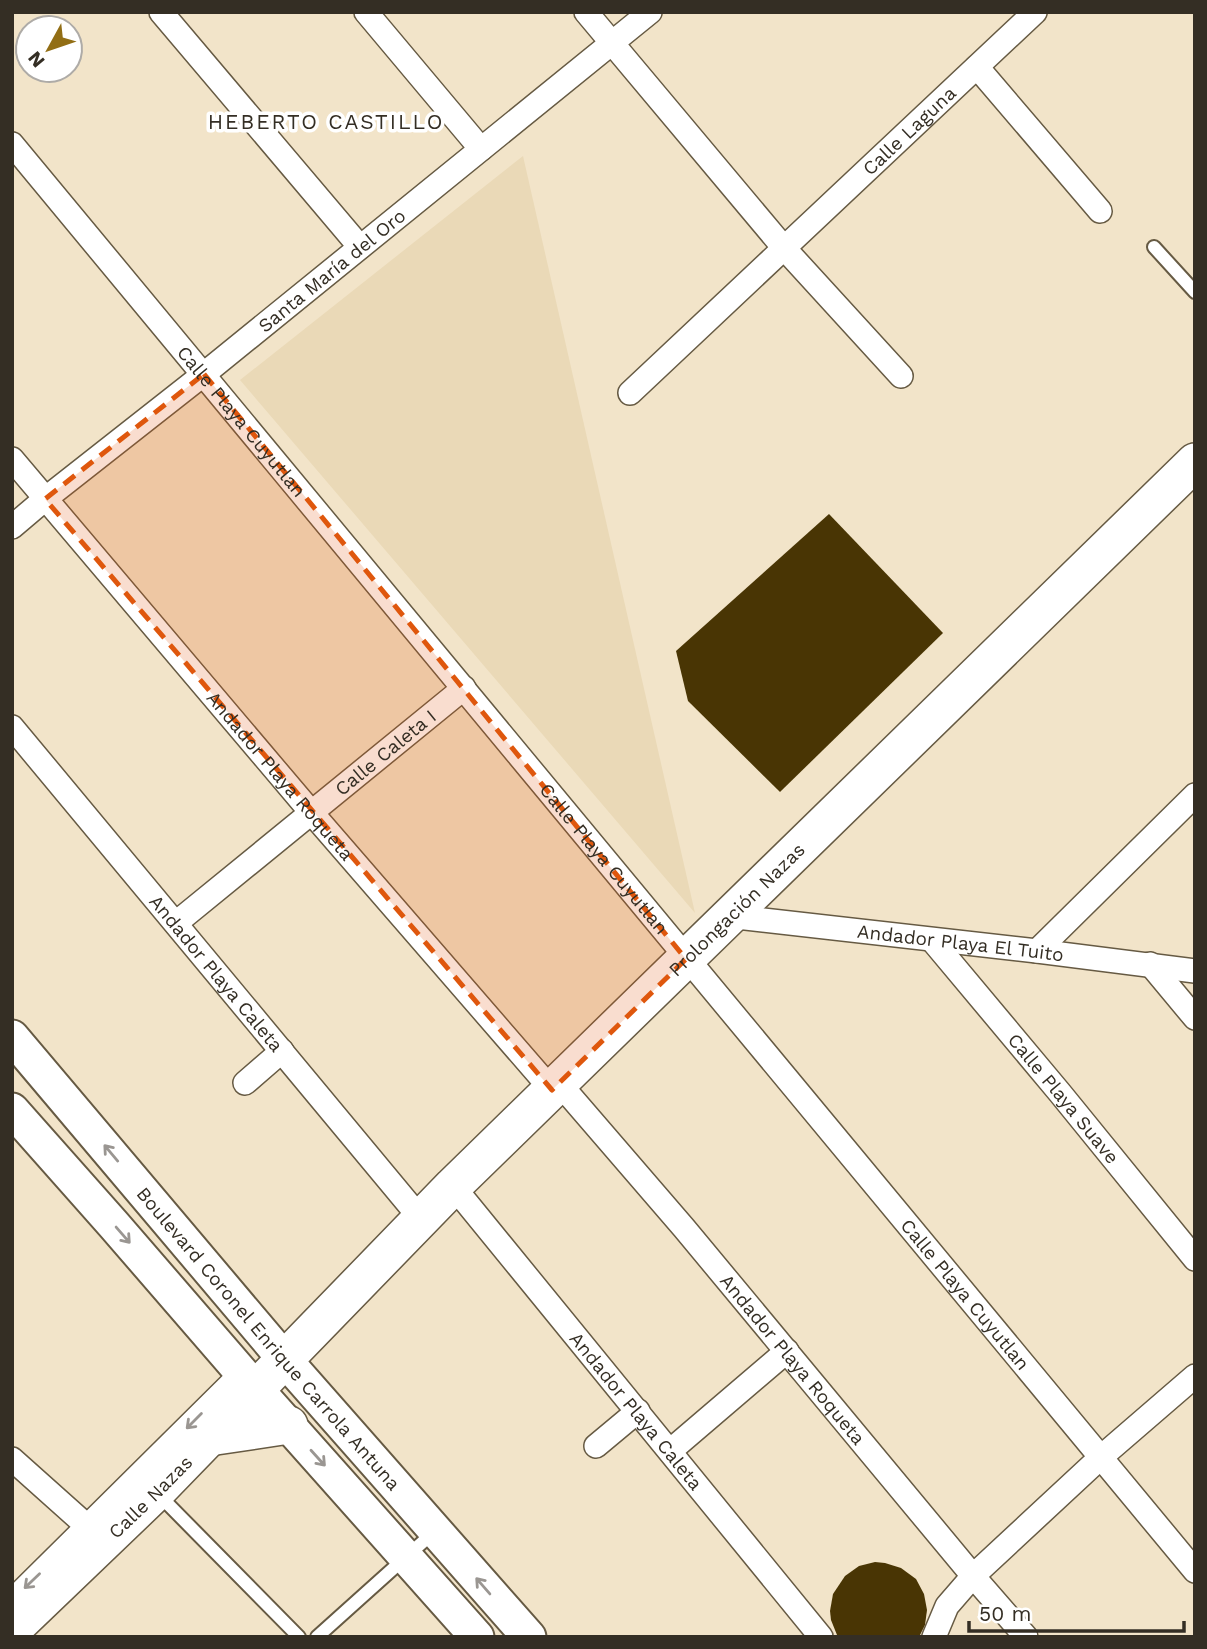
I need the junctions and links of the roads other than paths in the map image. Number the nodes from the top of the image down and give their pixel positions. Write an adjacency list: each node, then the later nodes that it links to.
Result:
1 (161, 12): 11 (street)
2 (366, 12): 9 (street)
3 (586, 12): 6 (street)
4 (650, 12): 6 (street, Santa María del Oro)
5 (1035, 12): 7 (street, Calle Laguna)
6 (612, 43): 9 (street, Santa María del Oro); 13 (street)
7 (977, 67): 10 (street); 13 (street, Calle Laguna)
8 (12, 144): 15 (street, Calle Playa Cuyutlan)
9 (481, 149): 11 (street, Santa María del Oro)
10 (1100, 211)
11 (360, 247): 15 (street, Santa María del Oro)
12 (1154, 247): 14 (lane)
13 (784, 248): 16 (street); 17 (street, Calle Laguna)
14 (1195, 292)
15 (204, 374): 20 (street, Santa María del Oro); 22 (street, Calle Playa Cuyutlan)
16 (901, 376)
17 (630, 393)
18 (12, 459): 20 (street, Andador Playa Roqueta)
19 (1195, 462): 26 (main road, Prolongación Nazas)
20 (45, 499): 21 (street, Santa María del Oro); 25 (street, Andador Playa Roqueta)
21 (12, 527)
22 (464, 688): 25 (street, Calle Caleta I); 30 (street, Calle Playa Cuyutlan)
23 (12, 727): 27 (street, Andador Playa Caleta)
24 (1195, 795): 29 (street)
25 (312, 812): 27 (street, Calle Caleta I); 37 (street, Andador Playa Roqueta)
26 (728, 916): 28 (street, Andador Playa El Tuito); 30 (main road, Prolongación Nazas)
27 (176, 923): 35 (street, Andador Playa Caleta)
28 (932, 940): 29 (street, Andador Playa El Tuito); 41 (street, Calle Playa Suave)
29 (1037, 951): 31 (street, Andador Playa El Tuito)
30 (685, 959): 37 (main road, Prolongación Nazas); 51 (street, Calle Playa Cuyutlan)
31 (1150, 964): 32 (street, Andador Playa El Tuito); 33 (street)
32 (1195, 971)
33 (1195, 1018)
34 (12, 1037): 43 (main road, Boulevard Coronel Enrique Carrola Antuna, one-way to 34)
35 (282, 1051): 36 (street); 40 (street, Andador Playa Caleta)
36 (245, 1083)
37 (556, 1086): 39 (main road, Prolongación Nazas); 42 (street, Andador Playa Roqueta)
38 (12, 1110): 45 (main road, one-way to 45)
39 (453, 1186): 40 (main road, Prolongación Nazas); 46 (street, Andador Playa Caleta)
40 (421, 1219): 43 (main road, Prolongación Nazas)
41 (1195, 1259)
42 (787, 1352): 50 (street); 58 (street, Andador Playa Roqueta)
43 (285, 1360): 45 (main road, Calle Nazas); 54 (main road, Boulevard Coronel Enrique Carrola Antuna)
44 (1195, 1376): 51 (street)
45 (250, 1381): 47 (main road); 48 (main road, Calle Nazas); 55 (street, one-way to 55)
46 (638, 1411): 49 (street); 50 (street, Andador Playa Caleta)
47 (289, 1425): 48 (main road); 56 (main road, one-way to 56)
48 (209, 1437): 53 (main road, Calle Nazas)
49 (596, 1446)
50 (670, 1451): 65 (street, Andador Playa Caleta)
51 (1101, 1458): 57 (street, Calle Playa Cuyutlan); 58 (street)
52 (12, 1459): 55 (street)
53 (156, 1492): 55 (main road, Calle Nazas); 61 (lane)
54 (435, 1531): 56 (lane); 64 (main road, Boulevard Coronel Enrique Carrola Antuna, one-way to 54)
55 (96, 1534): 59 (street, one-way to 59); 60 (main road, Calle Nazas)
56 (406, 1557): 62 (lane); 63 (main road)
57 (1195, 1571)
58 (973, 1576): 66 (street); 67 (street, Andador Playa Roqueta)
59 (12, 1601)
60 (12, 1630)
61 (299, 1637)
62 (317, 1637)
63 (477, 1637)
64 (528, 1637)
65 (821, 1637)
66 (934, 1637)
67 (1026, 1637)

